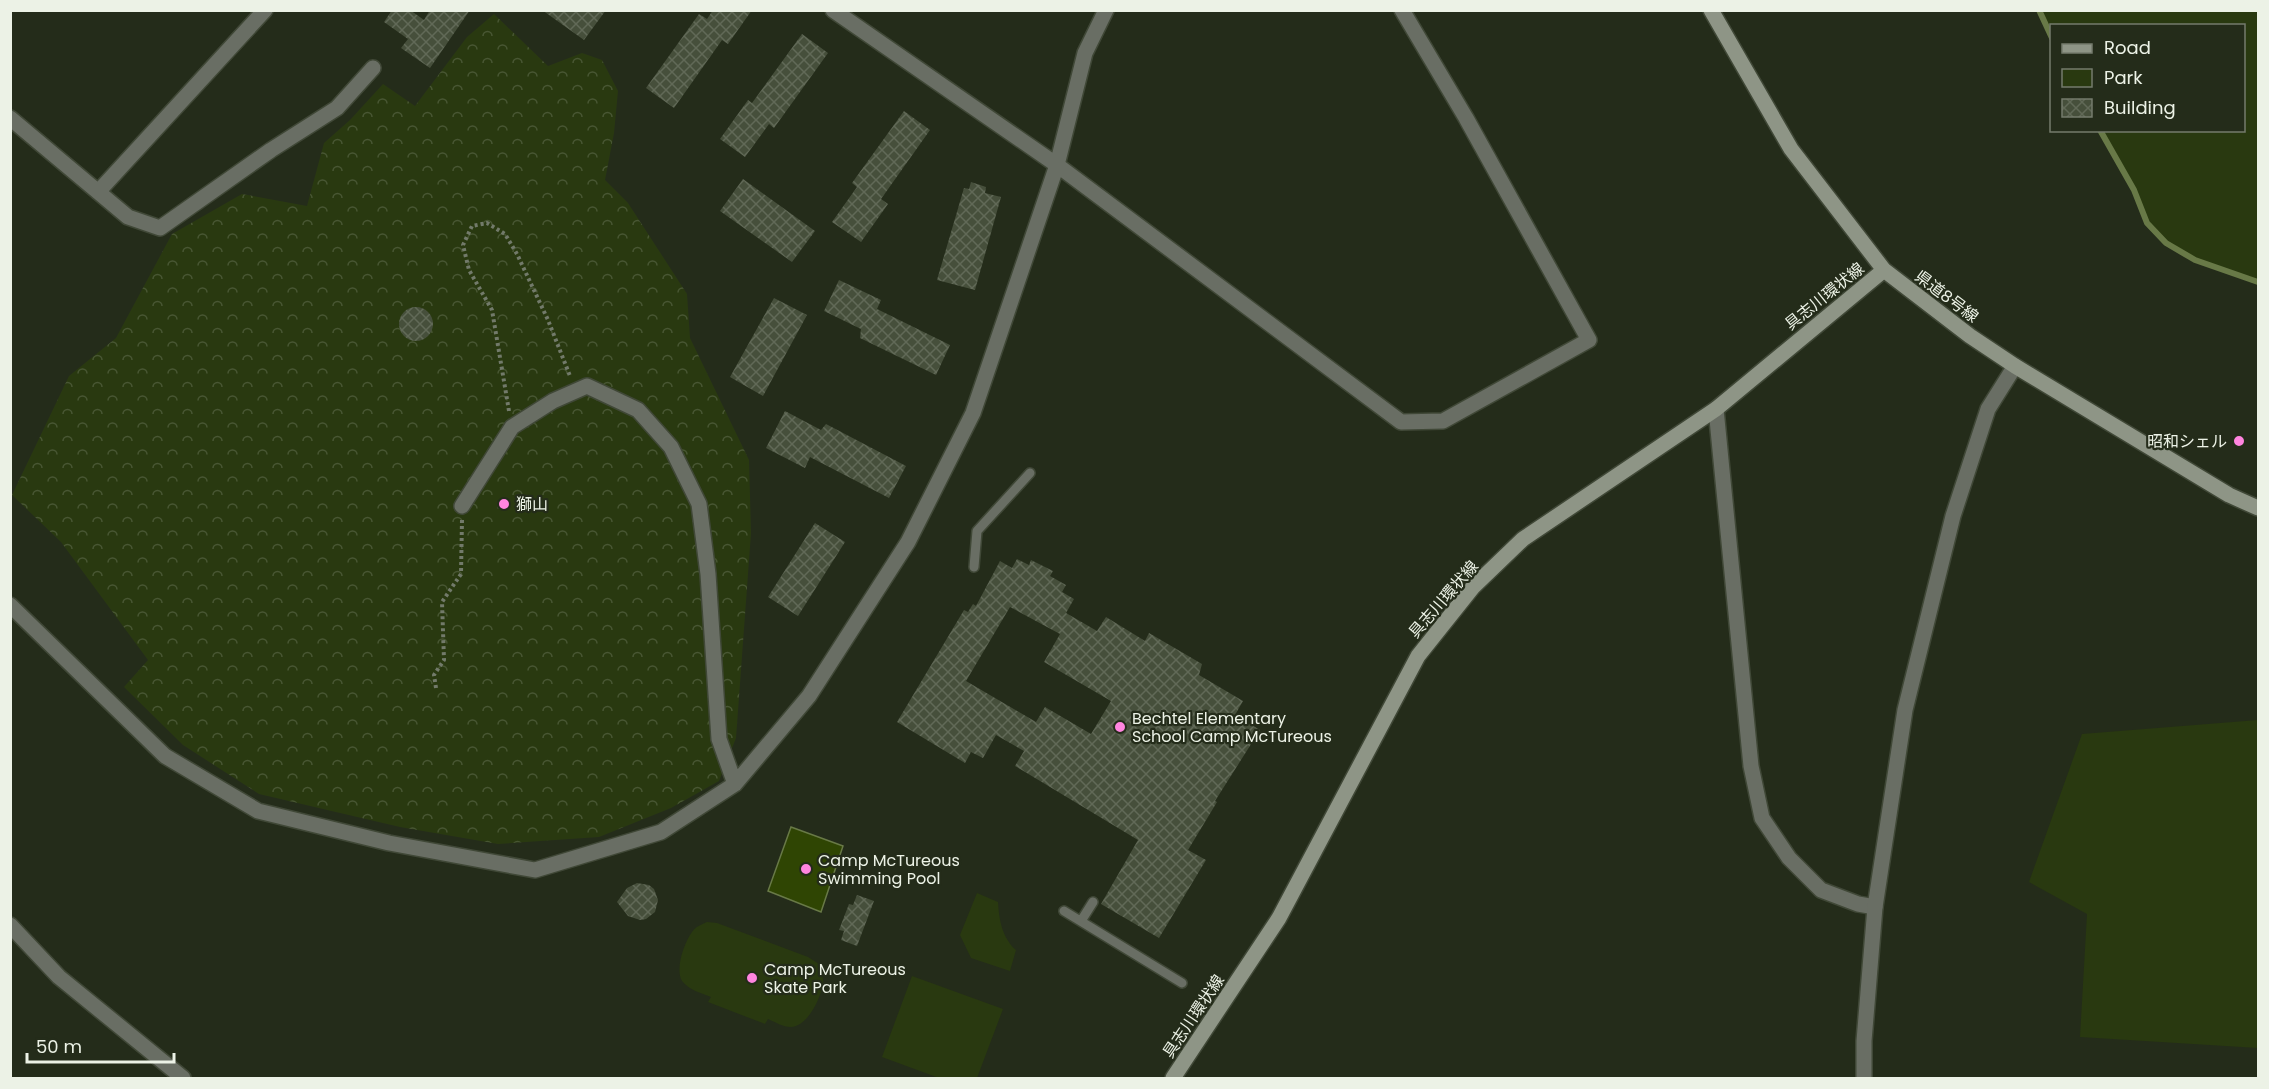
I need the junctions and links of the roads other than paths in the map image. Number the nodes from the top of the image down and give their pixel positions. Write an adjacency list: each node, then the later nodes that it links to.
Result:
1 (265, 10): 9 (street)
2 (833, 10): 8 (street)
3 (1106, 10): 8 (street)
4 (1402, 10): 8 (street)
5 (1711, 10): 10 (main road, 県道8号線)
6 (373, 68): 9 (street)
7 (10, 118): 9 (street)
8 (1057, 165): 18 (street)
9 (98, 192)
10 (1884, 270): 11 (main road, 県道8号線); 12 (main road, 具志川環状線)
11 (2015, 366): 15 (main road, 県道8号線); 20 (street)
12 (1716, 409): 20 (street); 26 (main road, 具志川環状線)
13 (1030, 472): 16 (lane)
14 (462, 506): 18 (street)
15 (2259, 508)
16 (974, 567)
17 (10, 605): 18 (street)
18 (735, 784)
19 (1093, 902): 22 (lane)
20 (1875, 907): 27 (street)
21 (1064, 911): 22 (lane)
22 (1081, 921): 24 (lane)
23 (10, 925): 25 (street)
24 (1182, 983)
25 (183, 1078)
26 (1173, 1078)
27 (1864, 1078)

